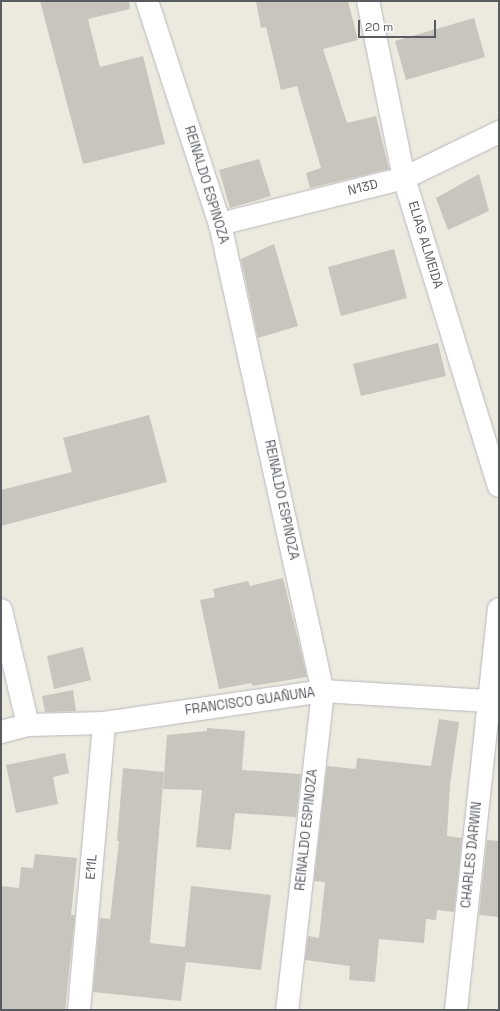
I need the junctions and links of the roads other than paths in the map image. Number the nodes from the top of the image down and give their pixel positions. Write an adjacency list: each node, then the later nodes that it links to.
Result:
1 (147, 1): 5 (street, REINALDO ESPINOZA)
2 (368, 1): 4 (street, ELIAS ALMEIDA)
3 (499, 132): 4 (street, N13D)
4 (404, 178): 5 (street, N13D); 6 (street, ELIAS ALMEIDA)
5 (220, 224): 9 (street, REINALDO ESPINOZA)
6 (499, 486)
7 (499, 609): 10 (street)
8 (1, 610): 12 (street)
9 (323, 691): 10 (street, FRANCISCO GUAÑUNA); 11 (street, FRANCISCO GUAÑUNA); 15 (street, REINALDO ESPINOZA)
10 (493, 703): 16 (street, CHARLES DARWIN)
11 (104, 723): 12 (street, FRANCISCO GUAÑUNA); 14 (street, E11L)
12 (28, 725): 13 (street, FRANCISCO GUAÑUNA)
13 (1, 732)
14 (79, 1010)
15 (287, 1010)
16 (456, 1010)

